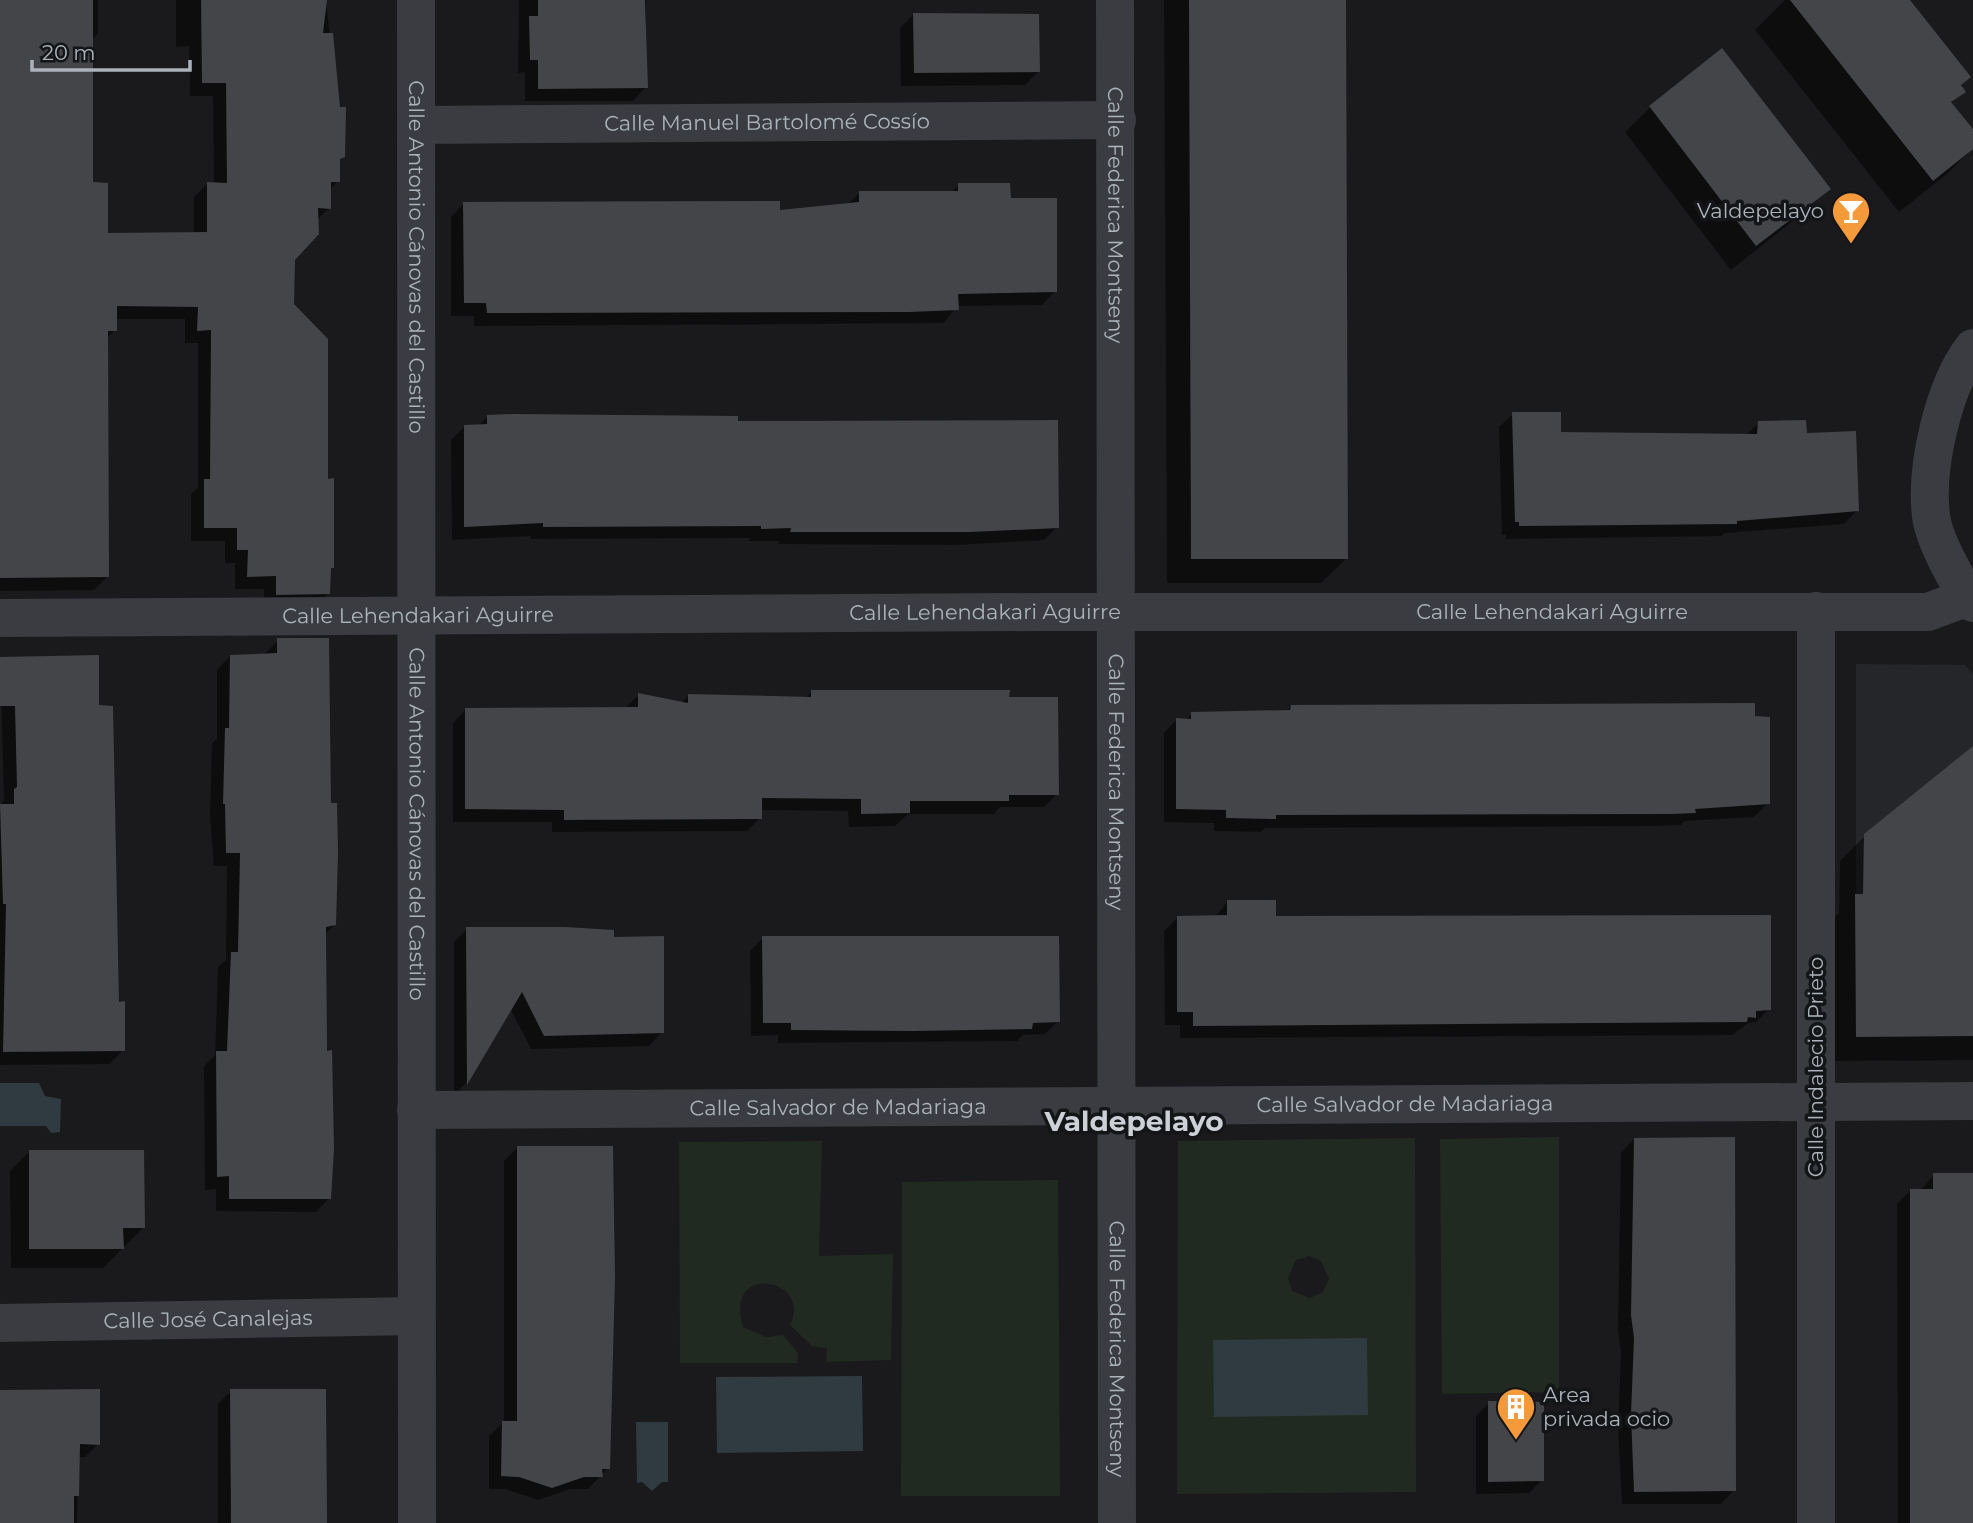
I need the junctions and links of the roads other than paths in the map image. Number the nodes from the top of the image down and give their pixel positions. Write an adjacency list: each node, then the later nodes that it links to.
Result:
1 (416, 0): 4 (street, Calle Antonio Cánovas del Castillo)
2 (1115, 0): 3 (street, Calle Federica Montseny)
3 (1117, 120): 4 (street, Calle Manuel Bartolomé Cossío); 8 (street, Calle Federica Montseny)
4 (417, 125): 9 (street, Calle Antonio Cánovas del Castillo)
5 (1973, 348): 6 (street)
6 (1971, 600): 7 (street, Calle Lehendakari Aguirre)
7 (1816, 611): 8 (street, Calle Lehendakari Aguirre); 12 (street, Calle Indalecio Prieto)
8 (1114, 612): 9 (street, Calle Lehendakari Aguirre); 13 (street, Calle Federica Montseny)
9 (415, 616): 10 (street, Calle Lehendakari Aguirre); 14 (street, Calle Antonio Cánovas del Castillo)
10 (0, 618)
11 (1973, 1101): 12 (street, Calle Salvador de Madariaga)
12 (1816, 1103): 13 (street, Calle Salvador de Madariaga); 19 (street, Calle Indalecio Prieto)
13 (1118, 1106): 14 (street, Calle Salvador de Madariaga); 18 (street, Calle Federica Montseny)
14 (416, 1110): 15 (street, Calle Antonio Cánovas del Castillo)
15 (416, 1316): 16 (street, Calle José Canalejas); 17 (street, Calle Antonio Cánovas del Castillo)
16 (0, 1323)
17 (417, 1523)
18 (1117, 1523)
19 (1816, 1523)

